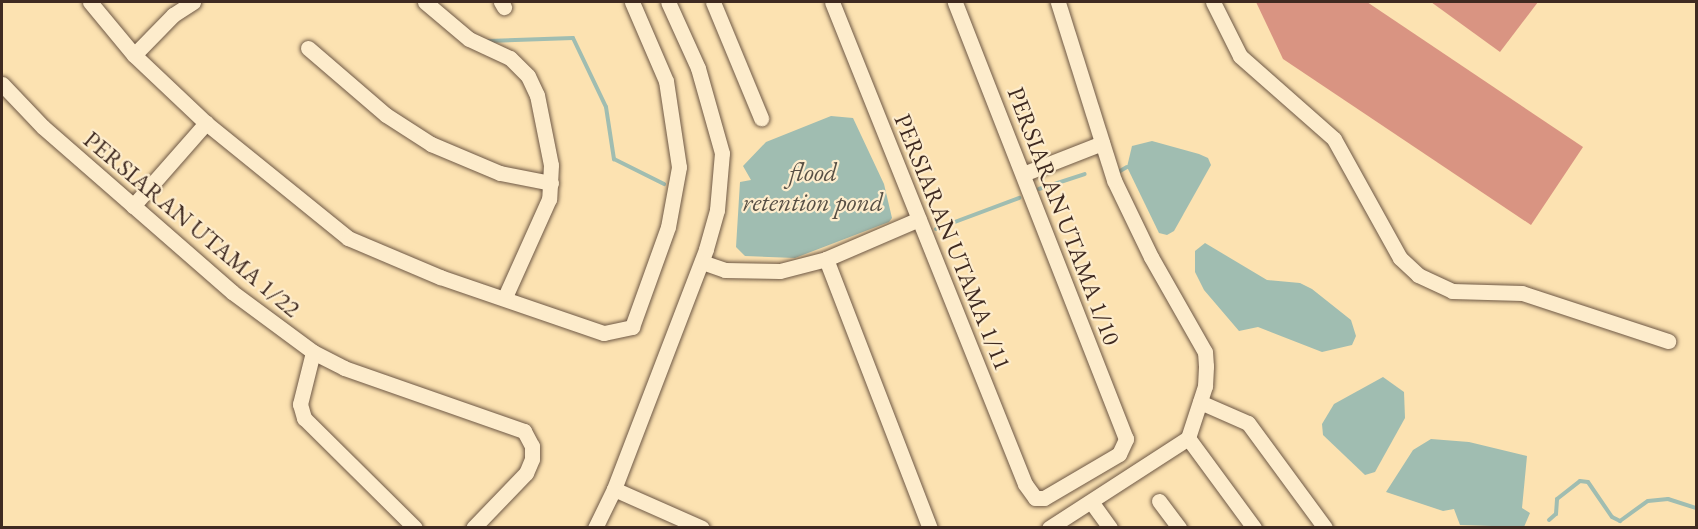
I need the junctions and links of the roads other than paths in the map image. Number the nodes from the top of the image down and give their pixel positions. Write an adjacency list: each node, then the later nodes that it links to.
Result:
1 (90, 2): 12 (street)
2 (193, 2): 12 (street)
3 (425, 2): 18 (street)
4 (632, 2): 23 (street)
5 (668, 2): 22 (street)
6 (713, 2): 14 (street)
7 (832, 2): 20 (street, PERSIARAN UTAMA 1/11)
8 (955, 2): 17 (street, PERSIARAN UTAMA 1/10)
9 (1058, 2): 16 (street)
10 (1213, 2): 24 (street)
11 (308, 48): 18 (street)
12 (134, 55): 15 (street)
13 (2, 84): 19 (street, PERSIARAN UTAMA 1/22)
14 (761, 118)
15 (206, 123): 19 (street); 23 (street)
16 (1102, 143): 17 (street); 26 (street)
17 (1023, 174): 29 (street, PERSIARAN UTAMA 1/10)
18 (551, 183): 23 (street)
19 (133, 206): 25 (street, PERSIARAN UTAMA 1/22)
20 (919, 219): 21 (street); 29 (street, PERSIARAN UTAMA 1/11)
21 (826, 260): 22 (street); 36 (street)
22 (702, 262): 28 (street)
23 (505, 297)
24 (1668, 341)
25 (314, 352): 32 (street); 33 (street, PERSIARAN UTAMA 1/22)
26 (1200, 402): 27 (street); 41 (street)
27 (1188, 438): 31 (street); 40 (street)
28 (614, 489): 34 (street); 35 (street)
29 (1035, 498)
30 (1159, 501): 39 (street)
31 (1092, 503): 37 (street); 38 (street)
32 (414, 528)
33 (473, 528)
34 (595, 528)
35 (702, 528)
36 (930, 528)
37 (1049, 528)
38 (1110, 528)
39 (1179, 528)
40 (1254, 528)
41 (1325, 528)

